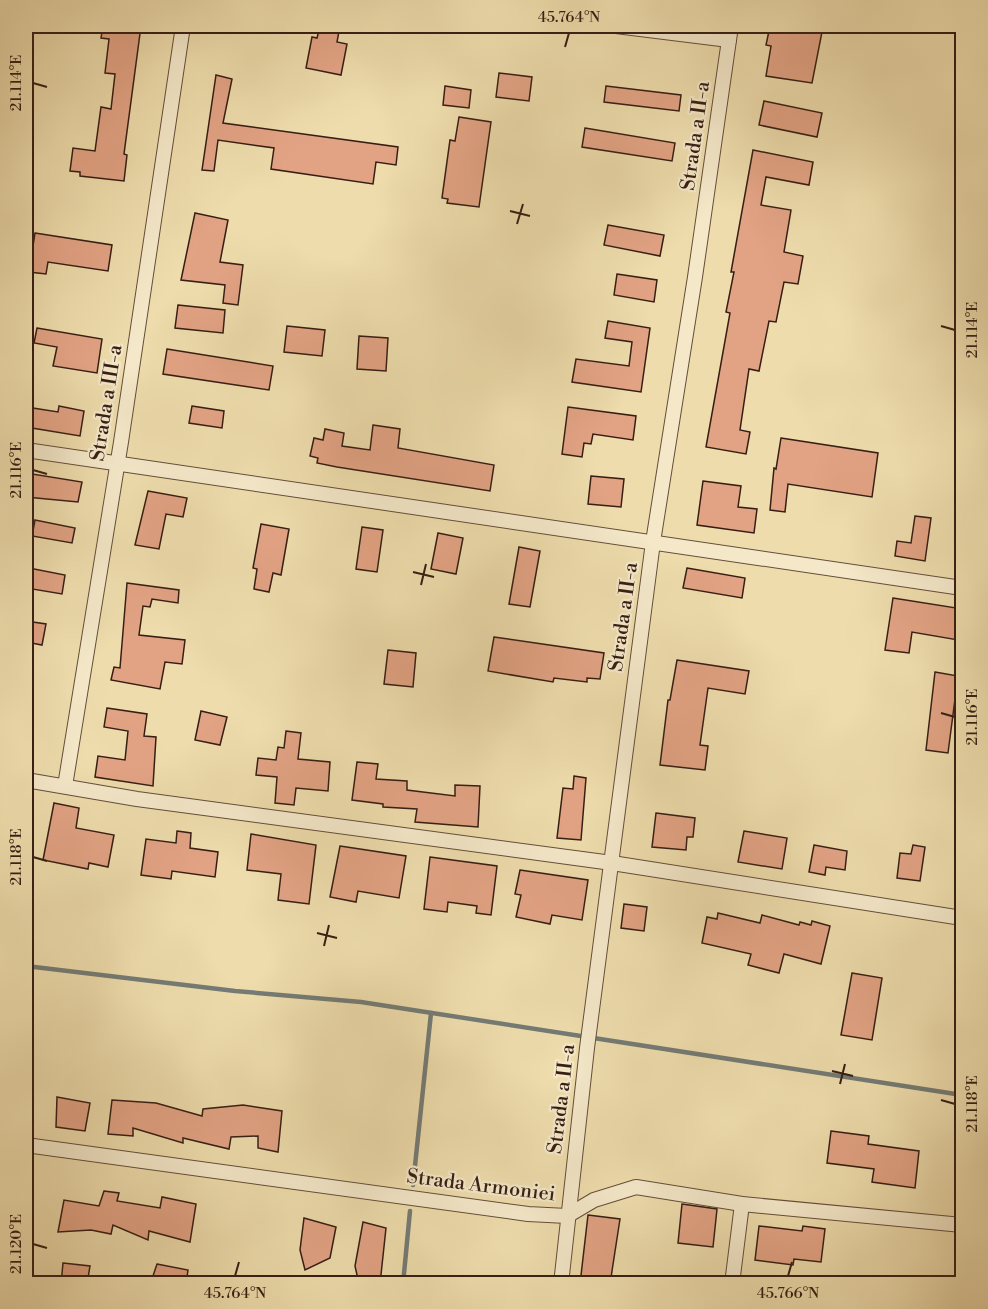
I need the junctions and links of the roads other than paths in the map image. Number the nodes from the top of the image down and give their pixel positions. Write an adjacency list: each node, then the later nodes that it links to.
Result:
1 (183, 26): 6 (street, Strada a III-a)
2 (616, 26): 4 (street)
3 (731, 26): 4 (street, Strada a II-a)
4 (729, 40): 7 (street, Strada a II-a)
5 (26, 450): 6 (street)
6 (117, 464): 7 (street); 10 (street, Strada a III-a)
7 (653, 542): 8 (street); 11 (street, Strada a II-a)
8 (963, 588)
9 (26, 780): 10 (street)
10 (65, 786): 11 (street)
11 (612, 863): 12 (street); 15 (street, Strada a II-a)
12 (963, 918)
13 (26, 1145): 15 (street, Strada Armoniei)
14 (742, 1204): 15 (street, Strada Armoniei); 16 (street, Strada Armoniei); 18 (street)
15 (567, 1216): 17 (street, Strada a II-a)
16 (963, 1225)
17 (561, 1284)
18 (732, 1284)

